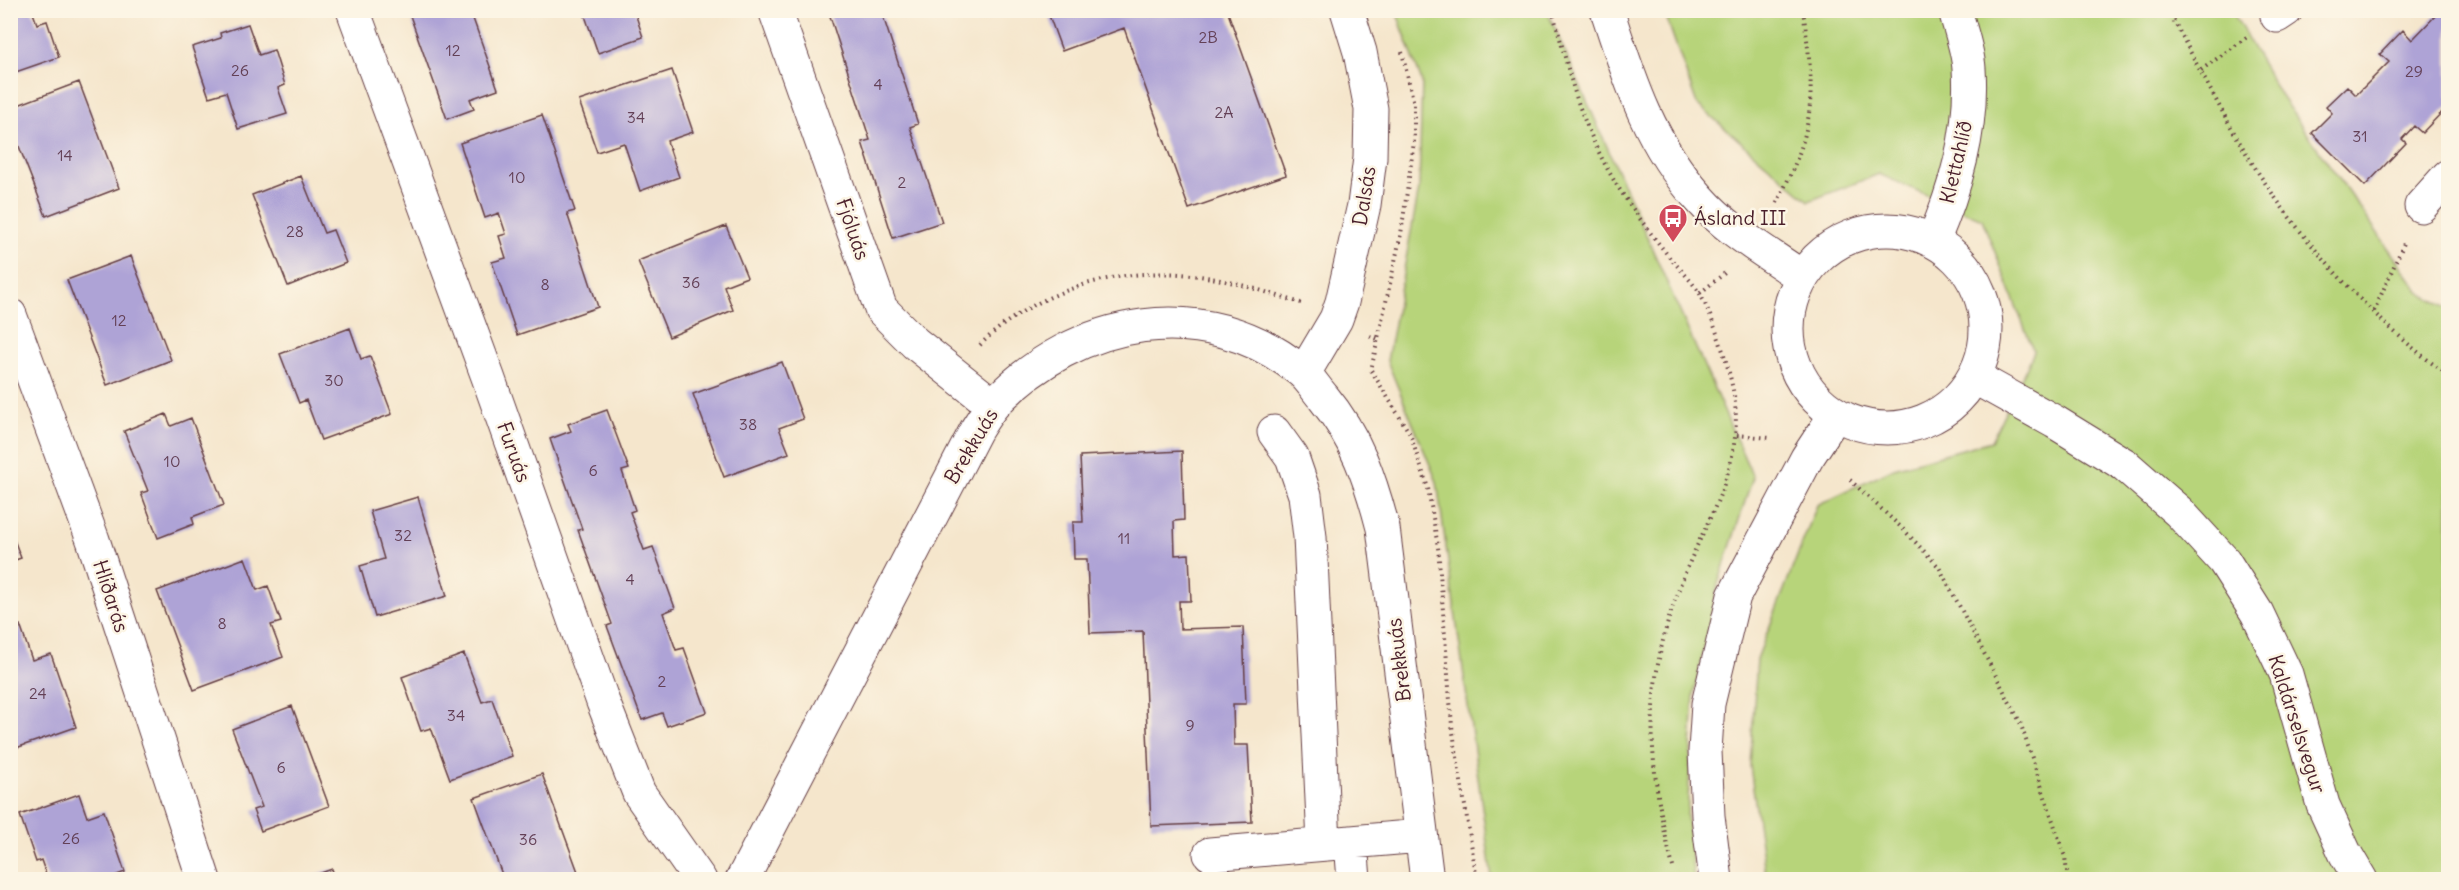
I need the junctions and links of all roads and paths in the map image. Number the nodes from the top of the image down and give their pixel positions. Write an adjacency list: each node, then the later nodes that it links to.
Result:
1 (352, 10): 35 (street, Furuás)
2 (775, 10): 24 (street, Fjóluás)
3 (1347, 10): 21 (street, Dalsás)
4 (1552, 10): 18 (path)
5 (1607, 10): 17 (street)
6 (1803, 10): 13 (path)
7 (1955, 10): 15 (street, Klettahlíð)
8 (2168, 10): 11 (path)
9 (2281, 13): 11 (path)
10 (1402, 49): 39 (path)
11 (2201, 70): 19 (path)
12 (2448, 176): 14 (street)
13 (1777, 203)
14 (2421, 206): 19 (path)
15 (1933, 241): 17 (street); 23 (street)
16 (1726, 272): 18 (path)
17 (1802, 277): 25 (street)
18 (1700, 293): 27 (path)
19 (2374, 312): 22 (path)
20 (10, 315): 34 (street, Hlíðarás)
21 (1304, 373): 24 (street, Brekkuás); 30 (street, Brekkuás)
22 (2448, 375)
23 (1974, 377): 25 (street); 42 (street, Kaldárselsvegur)
24 (993, 405): 36 (street, Brekkuás)
25 (1836, 414): 40 (street)
26 (1274, 432): 31 (street)
27 (1737, 435): 28 (path); 33 (path)
28 (1770, 438)
29 (1850, 480): 41 (path)
30 (1420, 836): 31 (street); 38 (street, Brekkuás)
31 (1338, 843): 32 (street); 37 (street)
32 (1210, 854)
33 (1674, 871)
34 (204, 879)
35 (700, 879)
36 (742, 879)
37 (1354, 879)
38 (1427, 879)
39 (1478, 879)
40 (1716, 879)
41 (2068, 879)
42 (2361, 879)

